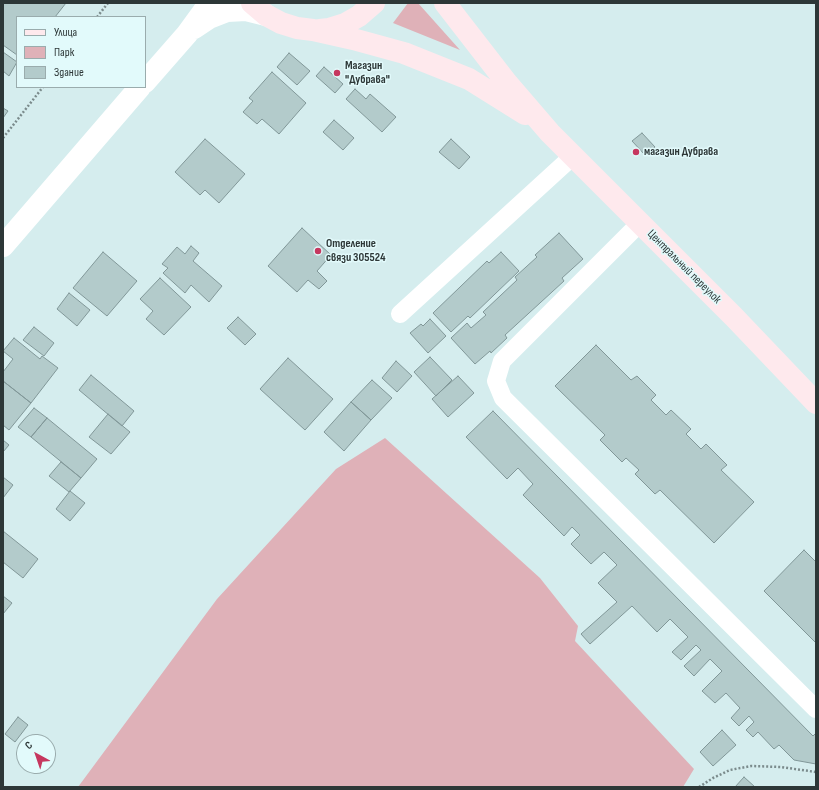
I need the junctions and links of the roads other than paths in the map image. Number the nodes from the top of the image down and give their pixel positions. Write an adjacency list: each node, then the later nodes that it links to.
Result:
1 (209, 3): 6 (street)
2 (374, 3): 5 (main road)
3 (445, 3): 9 (main road)
4 (259, 9): 5 (main road); 6 (street)
5 (313, 30): 9 (main road)
6 (187, 34): 7 (street)
7 (146, 81)
8 (139, 88): 12 (street)
9 (550, 133): 10 (main road, Центральный переулок)
10 (573, 156): 11 (main road, Центральный переулок); 13 (lane)
11 (640, 222): 14 (main road, Центральный переулок); 15 (lane)
12 (8, 240)
13 (400, 314)
14 (816, 403)
15 (816, 709)

